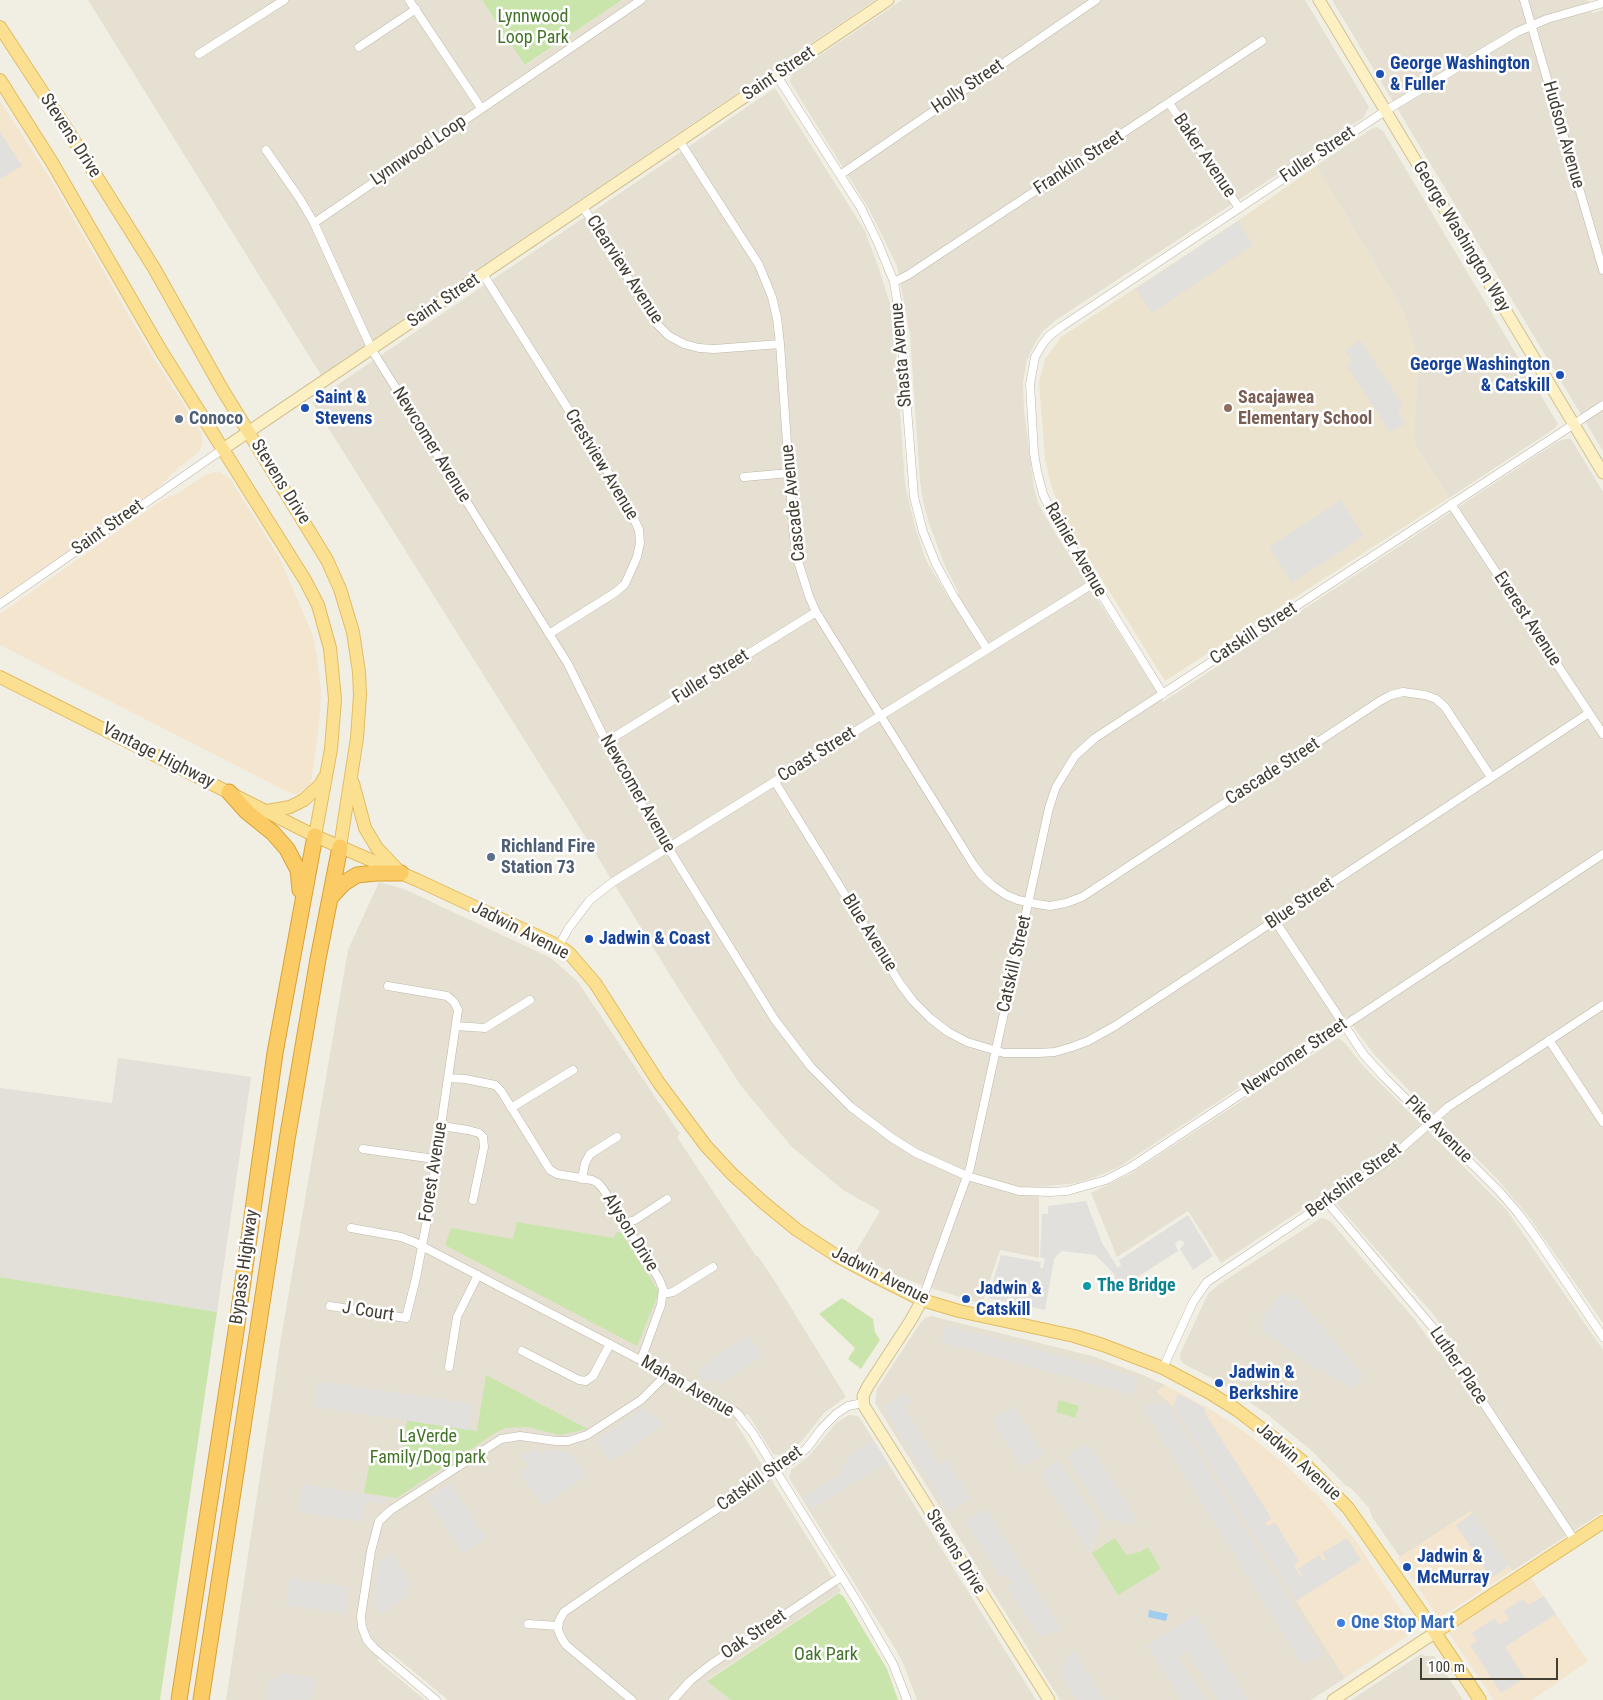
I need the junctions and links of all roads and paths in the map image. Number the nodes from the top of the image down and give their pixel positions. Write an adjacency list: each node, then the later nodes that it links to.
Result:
1 (284, 0): 14 (street)
2 (409, 0): 9 (street)
3 (641, 0): 18 (street, Lynnwood Loop)
4 (888, 0): 15 (street, Saint Street)
5 (1096, 0): 22 (street, Holly Street)
6 (1524, 0): 10 (street, Hudson Avenue)
7 (1323, 1): 19 (street, George Washington Way)
8 (1603, 3): 10 (street, Fuller Street)
9 (416, 9): 13 (street); 18 (street)
10 (1531, 26): 19 (street, Fuller Street); 26 (street, Hudson Avenue)
11 (0, 27): 34 (main road, Stevens Drive)
12 (1262, 41): 17 (street, Franklin Street)
13 (359, 47)
14 (199, 54)
15 (777, 76): 20 (street, Saint Street); 22 (street, Shasta Avenue)
16 (0, 80): 35 (main road, Stevens Drive)
17 (1169, 104): 24 (street, Baker Avenue); 28 (street, Franklin Street)
18 (481, 108): 25 (street, Lynnwood Loop)
19 (1385, 111): 24 (street, Fuller Street); 33 (street, George Washington Way)
20 (680, 142): 23 (street, Saint Street); 30 (street, Cascade Avenue)
21 (266, 150): 25 (street)
22 (840, 175): 28 (street, Shasta Avenue)
23 (583, 207): 27 (street, Saint Street); 30 (street, Clearview Avenue)
24 (1239, 208): 29 (street, Fuller Street)
25 (314, 223): 31 (street)
26 (1603, 270)
27 (484, 274): 31 (street, Saint Street); 43 (street, Crestview Avenue)
28 (894, 282): 44 (street, Shasta Avenue)
29 (1049, 336): 40 (street, Rainier Avenue)
30 (780, 344): 36 (street, Cascade Avenue)
31 (372, 350): 34 (street, Saint Street); 43 (street, Newcomer Avenue)
32 (1603, 405): 33 (street, Catskill Street)
33 (1573, 424): 37 (street, George Washington Way); 39 (street, Catskill Street)
34 (249, 432): 35 (street, Saint Street); 52 (main road, Stevens Drive)
35 (223, 449): 41 (street, Saint Street); 51 (main road, Stevens Drive)
36 (790, 473): 38 (street); 42 (street, Cascade Avenue)
37 (1603, 474)
38 (744, 477)
39 (1452, 504): 46 (street, Catskill Street); 47 (street, Everest Avenue)
40 (1094, 583): 44 (street, Coast Street); 46 (street, Rainier Avenue)
41 (0, 604)
42 (816, 612): 48 (street, Cascade Avenue); 50 (street, Fuller Street)
43 (549, 634): 50 (street, Newcomer Avenue)
44 (987, 648): 48 (street, Coast Street)
45 (0, 677): 55 (main road, Vantage Highway)
46 (1163, 694): 63 (street, Catskill Street)
47 (1589, 713): 49 (street, Everest Avenue); 53 (street, Blue Street)
48 (881, 715): 54 (street, Coast Street); 63 (street, Cascade Avenue)
49 (1603, 734)
50 (606, 742): 59 (street, Newcomer Avenue)
51 (326, 776): 56 (main road); 57 (main road, Stevens Drive)
52 (351, 776): 58 (main road, Stevens Drive); 61 (main road)
53 (1492, 777): 63 (street, Cascade Street); 65 (street, Blue Street)
54 (775, 782): 59 (street, Coast Street); 73 (street, Blue Avenue)
55 (229, 792): 56 (main road, Vantage Highway); 64 (highway)
56 (267, 811): 57 (main road, Vantage Highway)
57 (315, 836): 58 (main road, Jadwin Avenue); 64 (highway, Bypass Highway)
58 (340, 847): 61 (main road, Jadwin Avenue); 62 (highway, Bypass Highway)
59 (668, 848): 66 (street, Coast Street); 83 (street, Newcomer Avenue)
60 (1603, 854): 70 (street, Newcomer Street)
61 (401, 873): 62 (highway); 66 (main road, Jadwin Avenue)
62 (330, 898): 113 (highway, Bypass Highway)
63 (1028, 902): 73 (street, Catskill Street)
64 (302, 907): 112 (highway, Bypass Highway)
65 (1275, 921): 70 (street, Pike Avenue); 73 (street, Blue Street)
66 (558, 946): 94 (main road, Jadwin Avenue)
67 (388, 986): 71 (street, Forest Avenue)
68 (530, 1000): 71 (street)
69 (1603, 1005): 72 (street, Berkshire Street)
70 (1344, 1025): 77 (street, Pike Avenue); 83 (street, Newcomer Street)
71 (456, 1026): 75 (street, Forest Avenue)
72 (1549, 1040): 77 (street, Berkshire Street); 78 (street)
73 (995, 1051): 83 (street, Catskill Street)
74 (573, 1070): 76 (street)
75 (448, 1078): 76 (street, Alyson Drive); 79 (street, Forest Avenue)
76 (511, 1108): 84 (street, Alyson Drive)
77 (1429, 1122): 87 (street, Berkshire Street); 97 (street, Pike Avenue)
78 (1603, 1122)
79 (441, 1126): 82 (street, Forest Avenue); 85 (street)
80 (616, 1136): 84 (street)
81 (363, 1149): 82 (street)
82 (435, 1159): 90 (street, Forest Avenue)
83 (968, 1176): 94 (street, Catskill Street)
84 (582, 1179): 88 (street, Alyson Drive)
85 (473, 1200)
86 (667, 1200): 88 (street)
87 (1327, 1202): 102 (street, Berkshire Street); 107 (street, Luther Place)
88 (624, 1223): 93 (street, Alyson Drive)
89 (351, 1228): 90 (street, Mahan Avenue)
90 (422, 1246): 92 (street, Mahan Avenue); 96 (street, Forest Avenue)
91 (712, 1267): 93 (street)
92 (478, 1275): 98 (street, Mahan Avenue); 101 (street)
93 (663, 1294): 100 (street, Alyson Drive)
94 (922, 1300): 102 (main road, Jadwin Avenue); 104 (street, Catskill Street)
95 (330, 1306): 96 (street, J Court)
96 (406, 1318)
97 (1603, 1337)
98 (610, 1344): 99 (street); 100 (street, Mahan Avenue)
99 (522, 1351)
100 (641, 1360): 103 (street, Mahan Avenue)
101 (449, 1367)
102 (1163, 1368): 111 (main road, Jadwin Avenue)
103 (667, 1374): 105 (street, Mahan Avenue); 114 (street)
104 (864, 1402): 105 (street, Catskill Street); 118 (street, Stevens Drive)
105 (776, 1471): 108 (street, Mahan Avenue); 110 (street, Catskill Street)
106 (1603, 1522): 107 (main road)
107 (1574, 1541): 111 (main road)
108 (841, 1577): 116 (street, Oak Street); 117 (street, Mahan Avenue)
109 (528, 1624): 110 (street)
110 (558, 1626): 115 (street)
111 (1436, 1632): 119 (street); 120 (main road, Jadwin Avenue)
112 (179, 1700)
113 (201, 1700)
114 (436, 1700)
115 (632, 1700)
116 (673, 1700)
117 (907, 1700)
118 (1049, 1700)
119 (1333, 1700)
120 (1480, 1700)

